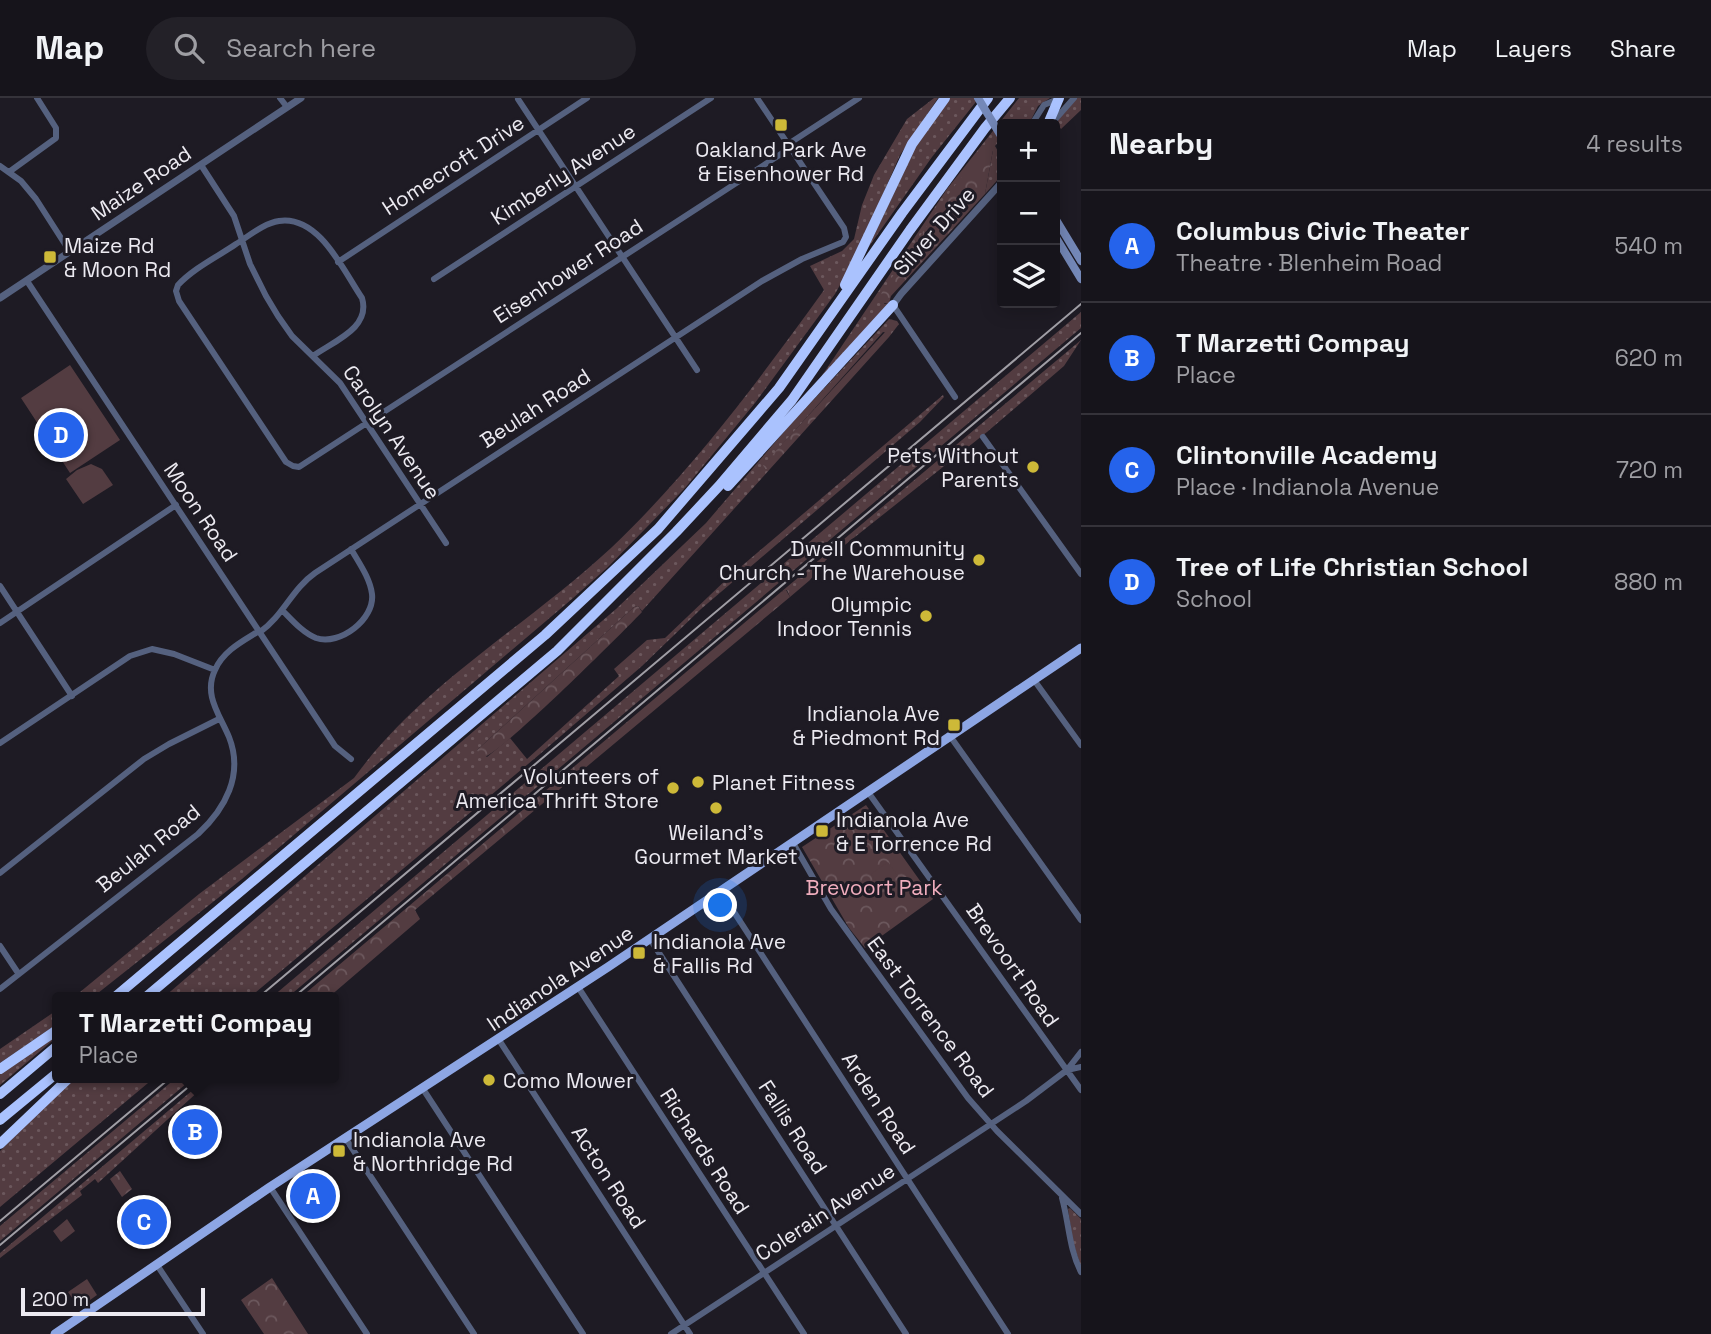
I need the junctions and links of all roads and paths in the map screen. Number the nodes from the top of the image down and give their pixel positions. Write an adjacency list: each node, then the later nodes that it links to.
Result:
1 (280, 98): 15 (street)
2 (301, 98): 15 (street, Maize Road)
3 (587, 98): 20 (street, Homecroft Drive)
4 (711, 98): 25 (street, Kimberly Avenue)
5 (757, 98): 21 (street)
6 (859, 98): 21 (street, Eisenhower Road)
7 (944, 98): 39 (highway)
8 (978, 98): 19 (main road, bridge)
9 (988, 98): 39 (highway)
10 (1010, 98): 48 (highway)
11 (1059, 98): 16 (street); 17 (highway)
12 (1074, 98): 18 (street)
13 (40, 99): 24 (street)
14 (518, 99): 20 (street)
15 (287, 107): 22 (street, Maize Road)
16 (1035, 119)
17 (1052, 119)
18 (1055, 119)
19 (997, 129)
20 (539, 130): 25 (street); 33 (street, Homecroft Drive)
21 (789, 146): 31 (street, Eisenhower Road); 40 (street, Beulah Road)
22 (201, 164): 28 (street, Carolyn Avenue); 30 (street, Maize Road)
23 (0, 166): 24 (street)
24 (9, 172): 30 (street)
25 (575, 186): 31 (street); 34 (street, Kimberly Avenue)
26 (997, 187): 38 (street, Silver Drive)
27 (1060, 226): 32 (main road)
28 (243, 240): 33 (street); 41 (street, Carolyn Avenue); 44 (street, Eisenhower Road)
29 (1060, 244): 35 (main road)
30 (70, 252): 36 (street, Maize Road)
31 (621, 258): 40 (street); 44 (street, Eisenhower Road)
32 (1081, 261)
33 (338, 262): 41 (street)
34 (434, 279)
35 (1081, 279)
36 (27, 281): 37 (street, Maize Road); 47 (street, Moon Road)
37 (0, 298)
38 (893, 305): 43 (street); 48 (highway)
39 (820, 330): 74 (highway)
40 (675, 338): 42 (street); 46 (street, Beulah Road)
41 (313, 356): 44 (street, Carolyn Avenue)
42 (696, 370)
43 (955, 397)
44 (367, 424): 46 (street, Carolyn Avenue)
45 (983, 436): 51 (street)
46 (421, 504): 49 (street, Carolyn Avenue); 50 (street, Beulah Road)
47 (176, 505): 54 (street); 56 (street, Moon Road)
48 (676, 532): 73 (highway)
49 (446, 543)
50 (351, 549): 53 (street, Beulah Road); 53 (street)
51 (1081, 574)
52 (0, 586): 54 (street)
53 (282, 611): 56 (street, Beulah Road)
54 (16, 612): 55 (street); 60 (street)
55 (0, 622)
56 (259, 631): 58 (street, Beulah Road); 65 (street, Moon Road)
57 (1081, 648): 59 (main road, Indianola Avenue)
58 (215, 670): 60 (street); 61 (street, Beulah Road)
59 (1034, 680): 62 (main road, Indianola Avenue); 64 (street)
60 (72, 696): 63 (street)
61 (219, 719): 68 (street); 75 (street, Beulah Road)
62 (950, 736): 66 (main road, Indianola Avenue); 70 (street)
63 (0, 743)
64 (1081, 746)
65 (351, 759)
66 (868, 792): 67 (main road, Indianola Avenue); 88 (street, Brevoort Road)
67 (793, 843): 69 (main road, Indianola Avenue); 95 (street, East Torrence Road)
68 (0, 873)
69 (721, 892): 71 (main road, Indianola Avenue); 98 (street, Arden Road)
70 (1081, 920)
71 (650, 939): 76 (main road, Indianola Avenue); 102 (street, Fallis Road)
72 (0, 946): 75 (street)
73 (187, 962): 80 (highway); 81 (highway)
74 (153, 966): 78 (highway); 79 (highway)
75 (19, 974): 77 (street, Beulah Road)
76 (578, 988): 83 (main road, Indianola Avenue); 104 (street, Richards Road)
77 (0, 989)
78 (114, 992)
79 (121, 992)
80 (152, 992)
81 (158, 992)
82 (52, 1033): 87 (highway)
83 (499, 1040): 91 (main road, Indianola Avenue); 106 (street, Acton Road)
84 (52, 1050): 93 (highway)
85 (1081, 1052): 88 (street, Colerain Avenue)
86 (1081, 1067): 88 (street, Colerain Avenue)
87 (0, 1069)
88 (1067, 1070): 92 (street, Brevoort Road); 95 (street, Colerain Avenue)
89 (52, 1077): 94 (highway)
90 (64, 1083): 97 (highway)
91 (423, 1089): 96 (main road, Indianola Avenue); 112 (street)
92 (1081, 1090)
93 (0, 1094)
94 (0, 1120)
95 (991, 1124): 98 (street, Colerain Avenue); 100 (street, East Torrence Road)
96 (345, 1139): 99 (main road, Indianola Avenue); 111 (street)
97 (0, 1144)
98 (908, 1180): 102 (street, Colerain Avenue); 117 (street, Arden Road)
99 (270, 1187): 103 (main road, Indianola Avenue); 110 (street)
100 (1062, 1196): 101 (street, East Torrence Road); 105 (street)
101 (1081, 1214)
102 (836, 1225): 104 (street, Colerain Avenue); 116 (street, Fallis Road)
103 (158, 1265): 107 (main road, Indianola Avenue); 109 (street)
104 (764, 1272): 106 (street, Colerain Avenue); 115 (street, Richards Road)
105 (1081, 1272)
106 (684, 1325): 113 (street, Colerain Avenue); 114 (street, Acton Road)
107 (69, 1330): 108 (main road, Indianola Avenue)
108 (55, 1334)
109 (204, 1334)
110 (367, 1334)
111 (474, 1334)
112 (583, 1334)
113 (671, 1334)
114 (690, 1334)
115 (804, 1334)
116 (906, 1334)
117 (1008, 1334)

